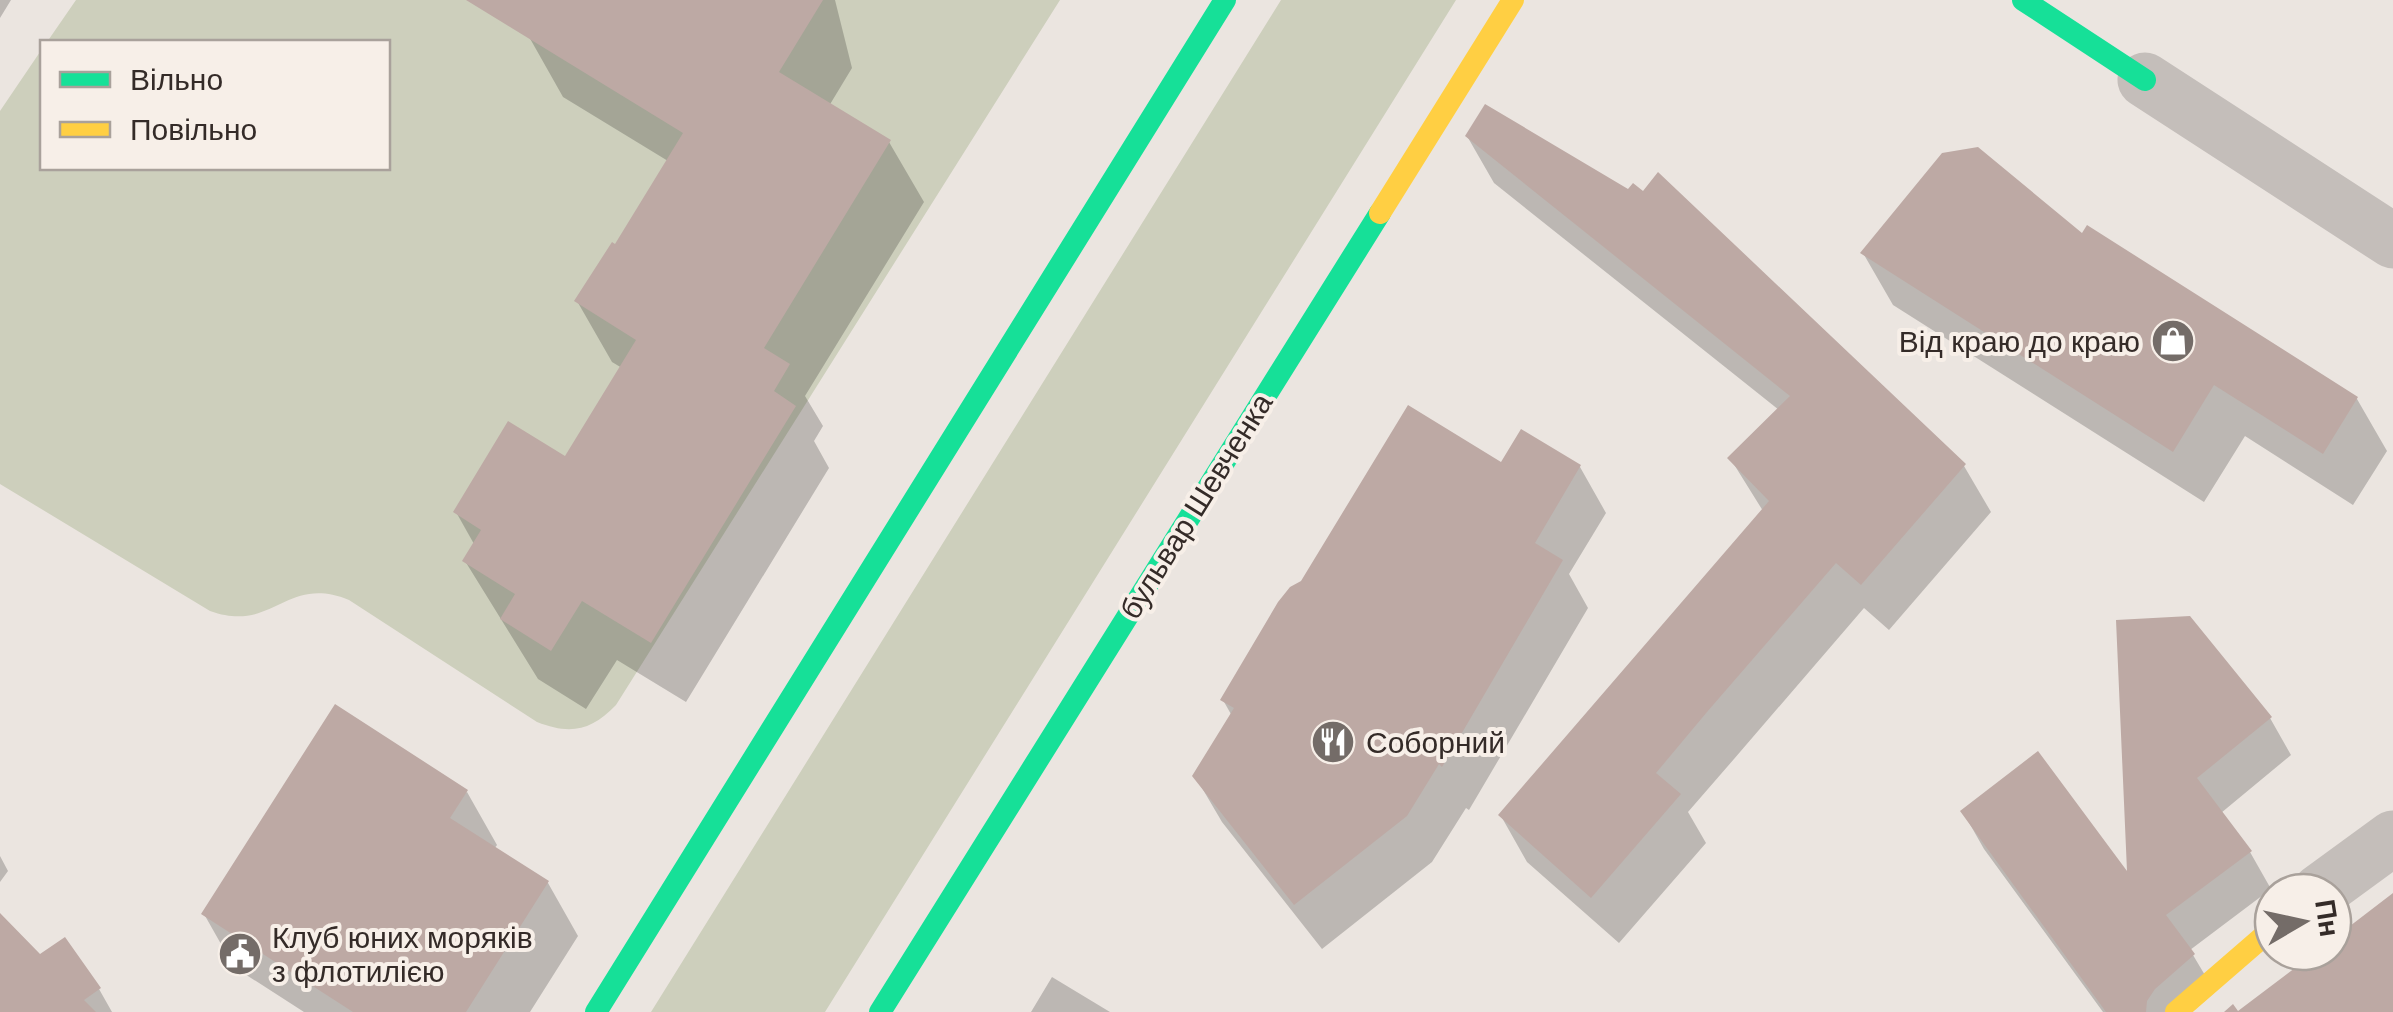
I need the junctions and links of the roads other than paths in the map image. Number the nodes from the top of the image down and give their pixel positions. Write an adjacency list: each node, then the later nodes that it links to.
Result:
1 (1225, 0): 9 (main road)
2 (1513, 0): 10 (main road, бульвар Шевченка)
3 (2023, 0): 4 (main road)
4 (2146, 80): 5 (street)
5 (2393, 241)
6 (2393, 838): 7 (street)
7 (2346, 872)
8 (2253, 945): 11 (main road)
9 (596, 1012)
10 (880, 1012)
11 (2176, 1012)

